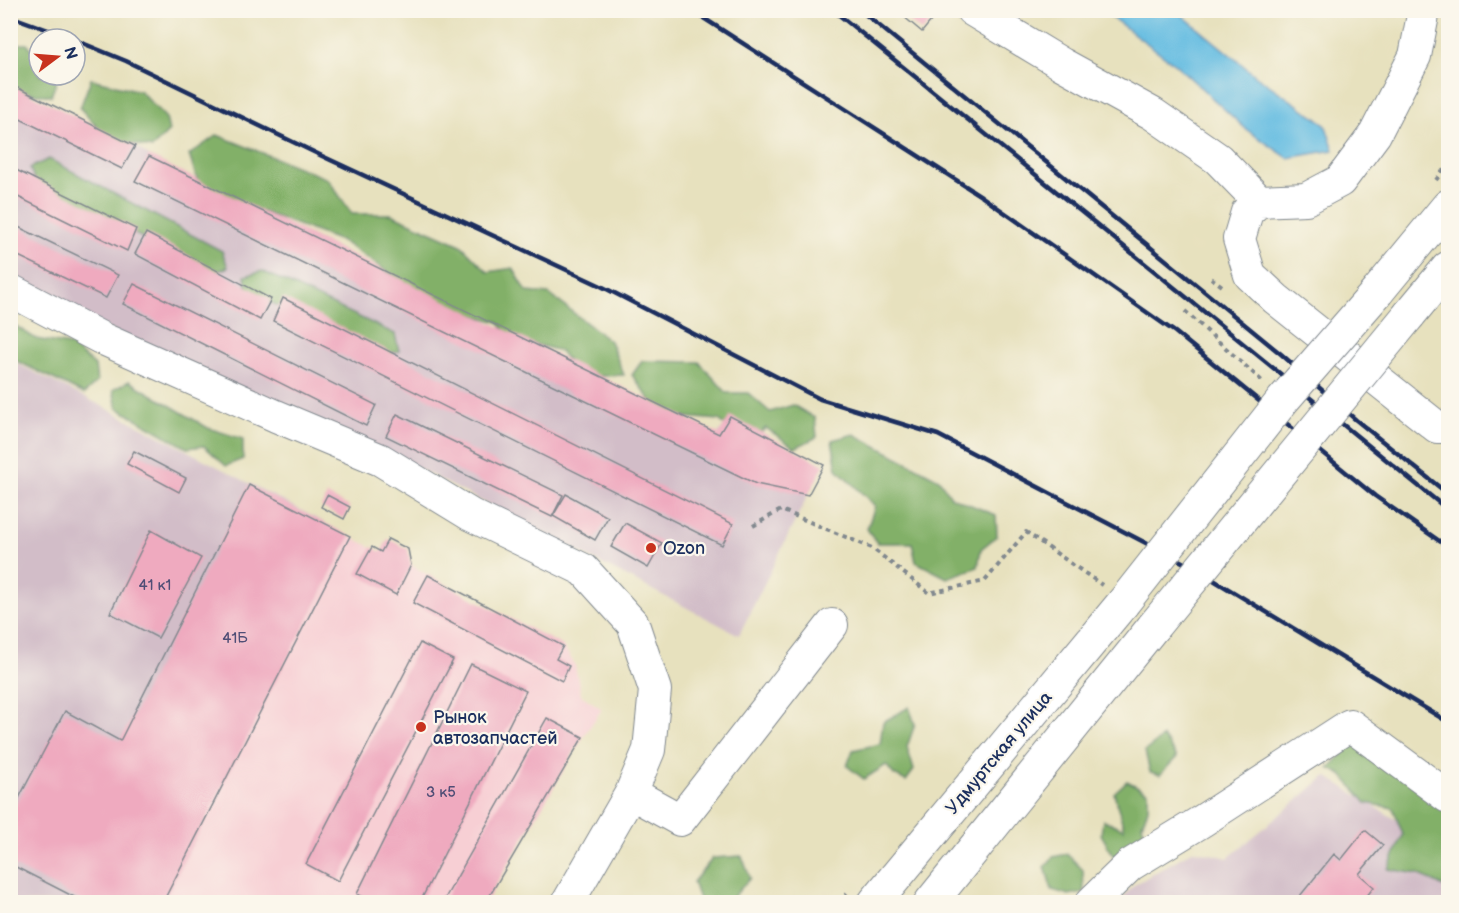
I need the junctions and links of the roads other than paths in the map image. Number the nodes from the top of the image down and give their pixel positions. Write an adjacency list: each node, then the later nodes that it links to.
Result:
1 (972, 10): 3 (street)
2 (1424, 10): 3 (street)
3 (1259, 201): 7 (street)
4 (1449, 206): 12 (main road, Удмуртская улица, bridge)
5 (1449, 268): 13 (main road, bridge)
6 (10, 290): 9 (street)
7 (1449, 427)
8 (832, 625): 9 (street)
9 (631, 793): 11 (street)
10 (1449, 797): 14 (street)
11 (568, 903)
12 (875, 903)
13 (931, 903)
14 (1092, 903)

